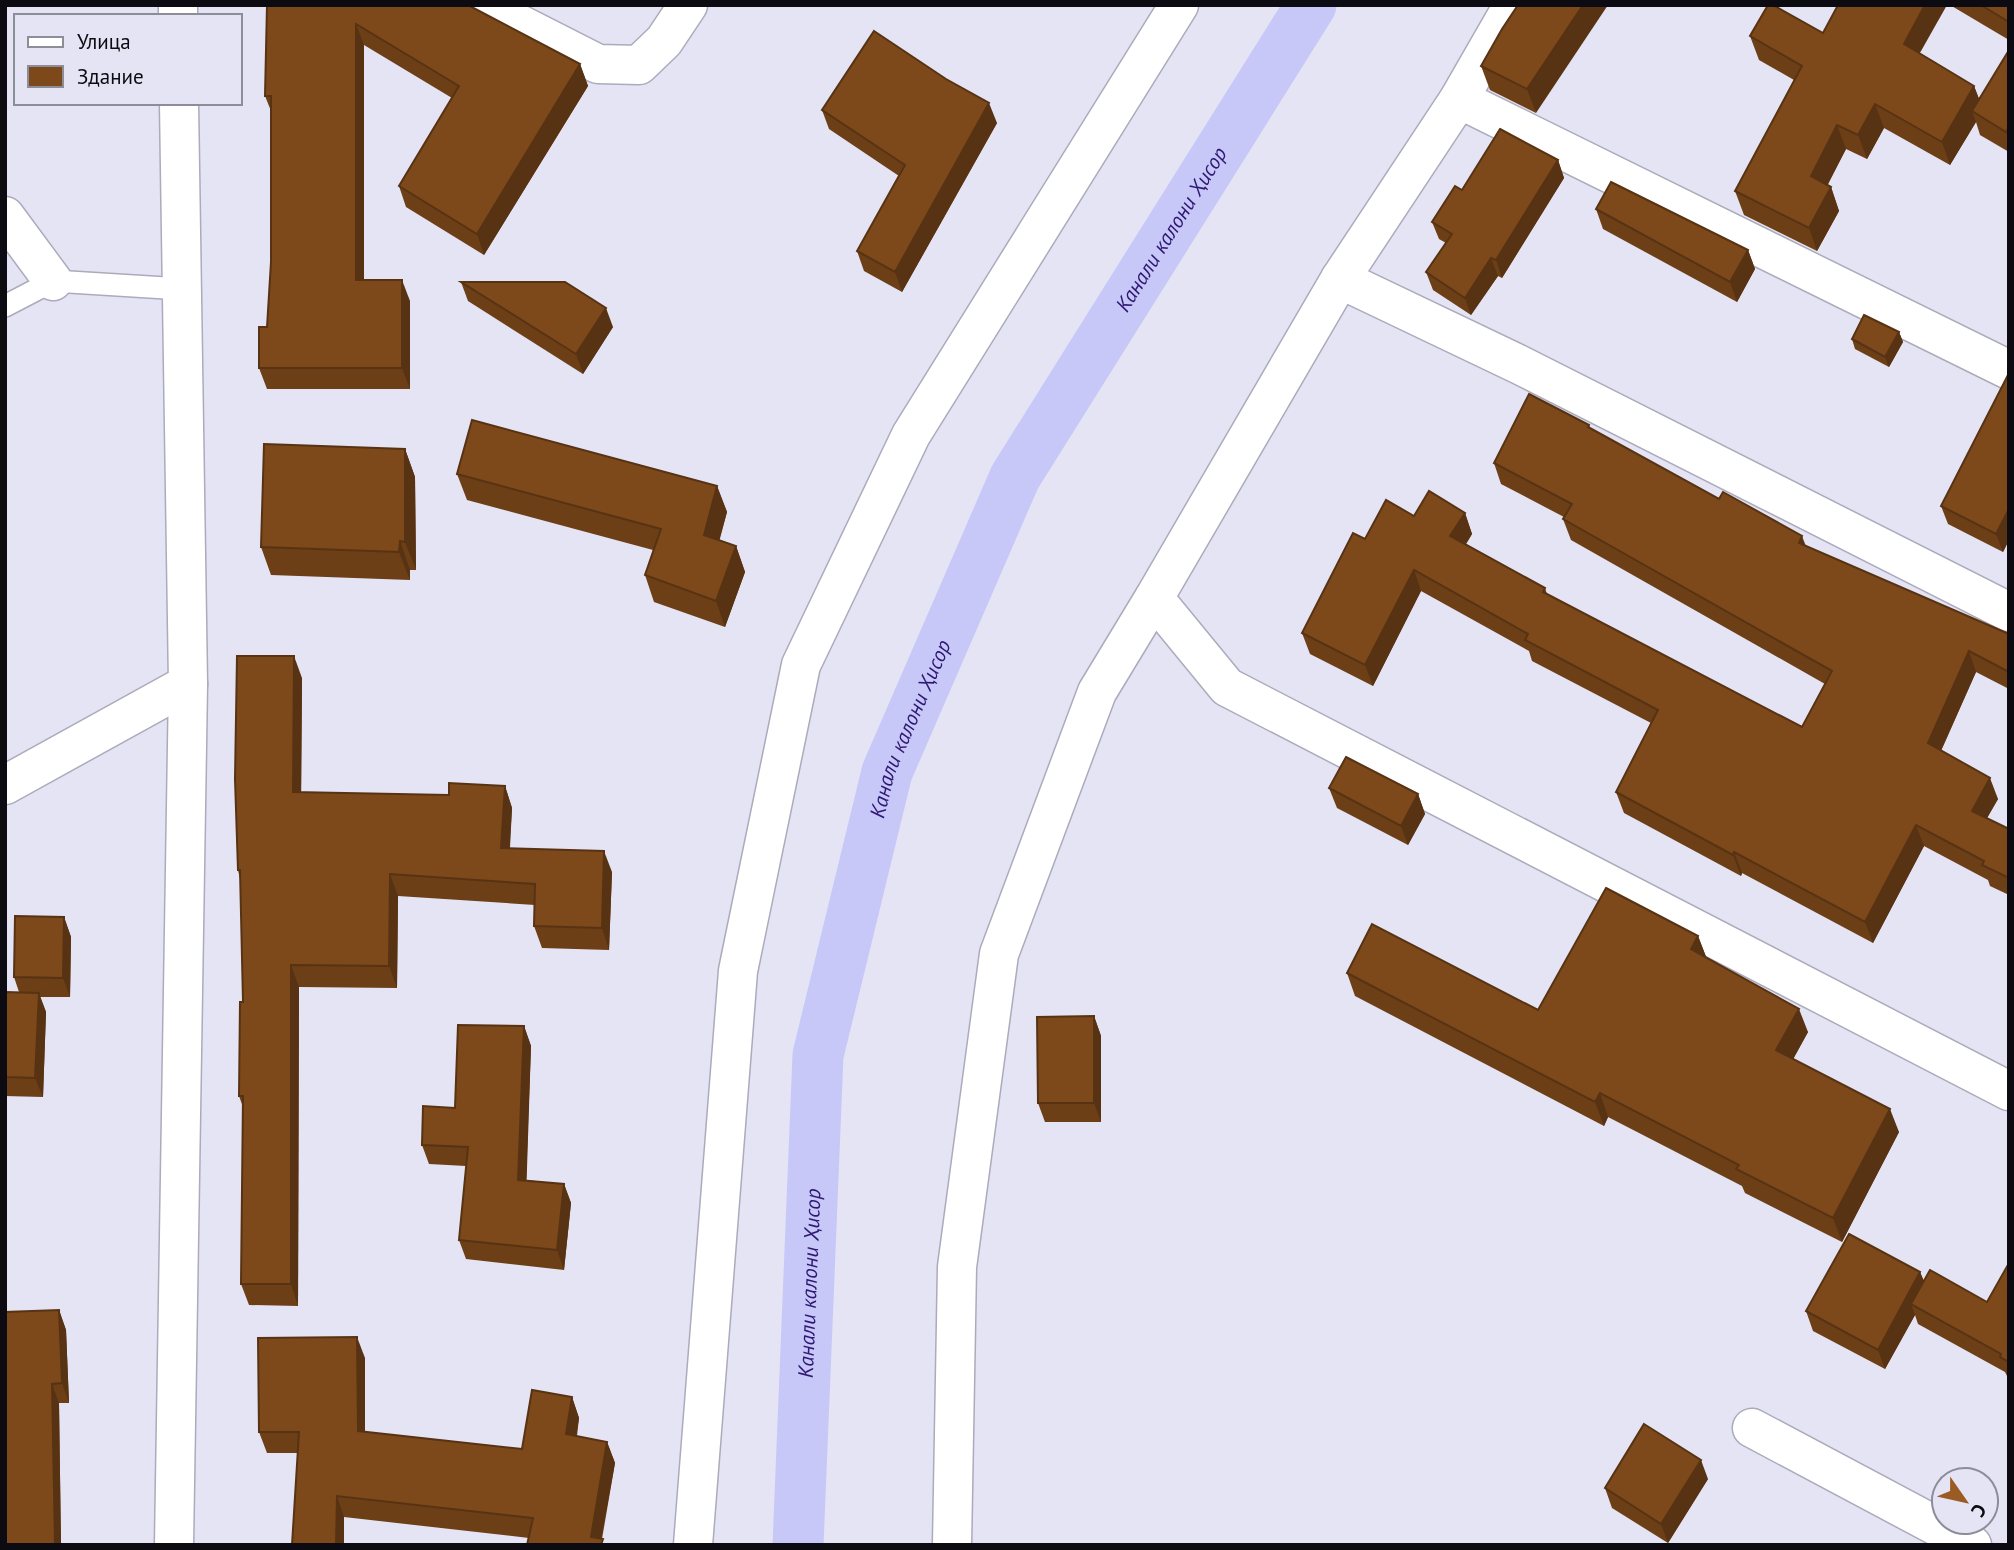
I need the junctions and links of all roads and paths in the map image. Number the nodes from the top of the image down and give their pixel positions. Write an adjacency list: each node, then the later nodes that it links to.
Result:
1 (482, 5): 2 (street)
2 (688, 5)
3 (1179, 5): 20 (street)
4 (1513, 5): 5 (street)
5 (1459, 99): 8 (street); 12 (street)
6 (179, 105): 10 (street)
7 (5, 216): 9 (street)
8 (1339, 279): 13 (street); 14 (street)
9 (53, 281): 10 (lane); 11 (lane)
10 (182, 289): 15 (street)
11 (5, 306)
12 (2009, 370)
13 (1154, 598): 17 (street); 21 (street)
14 (2009, 612)
15 (188, 684): 16 (street); 19 (street)
16 (5, 785)
17 (2009, 1091)
18 (1752, 1428): 22 (street)
19 (174, 1545)
20 (692, 1545)
21 (952, 1545)
22 (1972, 1545)

